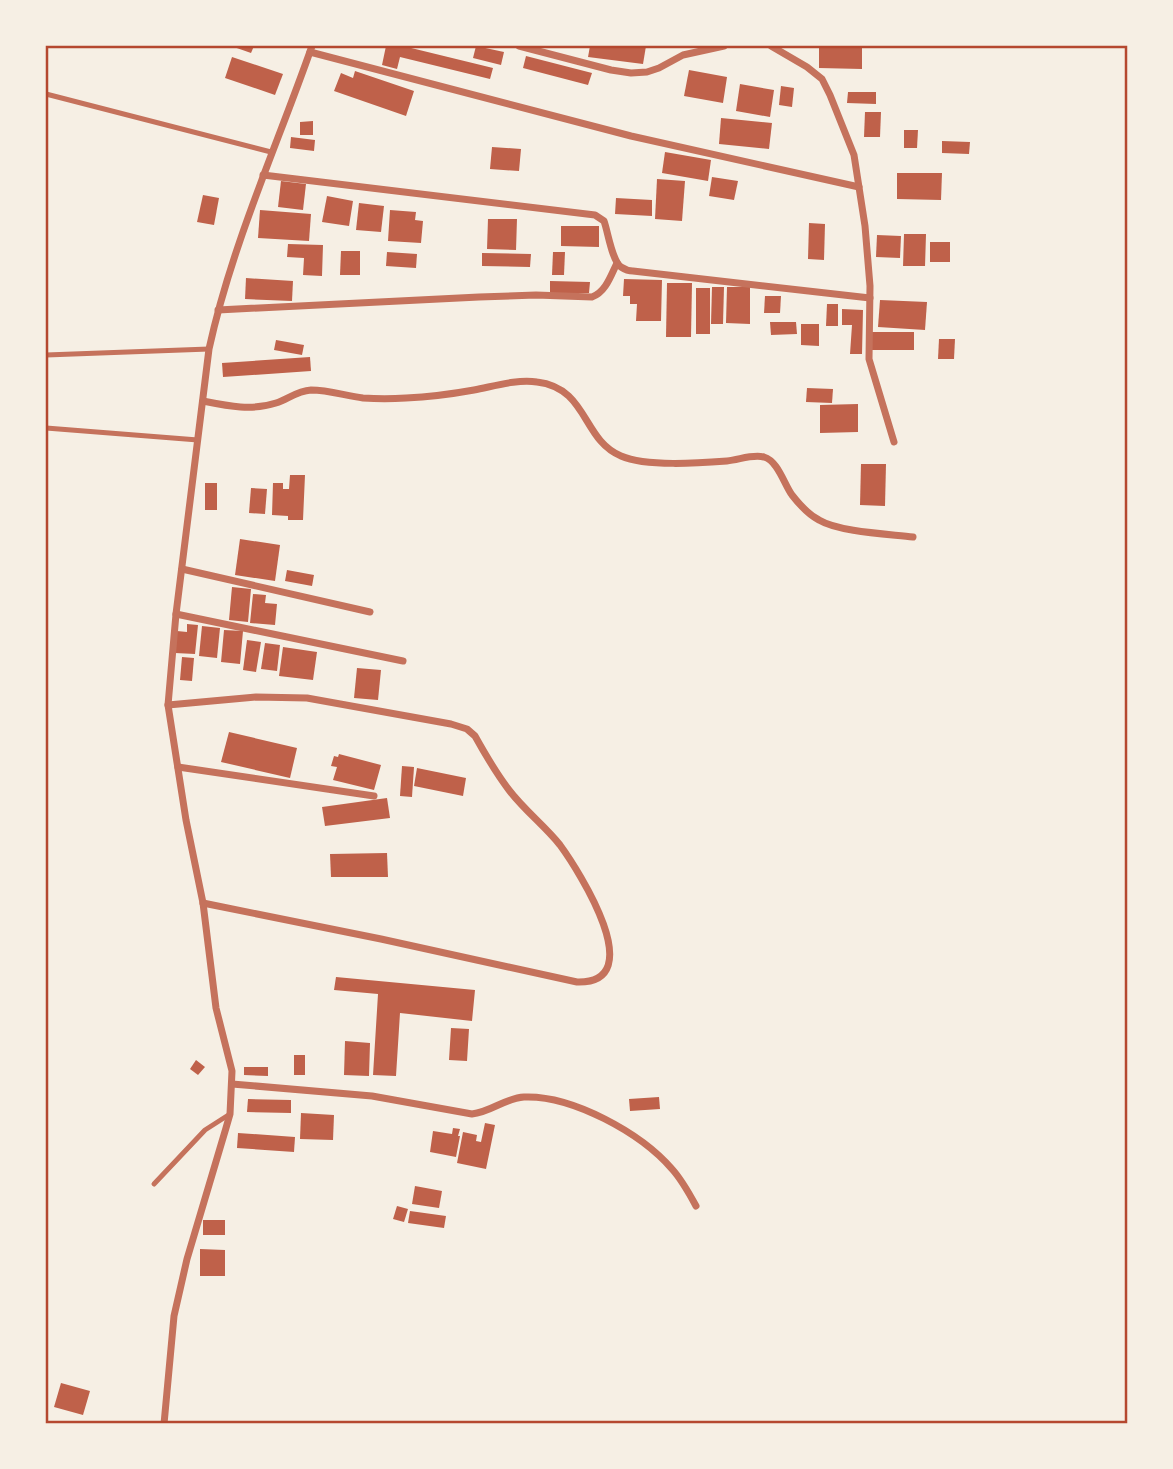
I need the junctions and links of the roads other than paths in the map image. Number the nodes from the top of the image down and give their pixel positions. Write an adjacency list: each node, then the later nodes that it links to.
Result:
1 (519, 46): 2 (street)
2 (724, 46)
3 (771, 46): 8 (street)
4 (311, 49): 6 (street); 8 (street)
5 (46, 94): 6 (lane)
6 (271, 152): 7 (street)
7 (263, 175): 9 (street); 11 (street)
8 (859, 187): 10 (street)
9 (617, 263): 10 (street); 11 (street)
10 (870, 298): 17 (street)
11 (218, 310): 12 (street)
12 (209, 349): 13 (lane); 14 (street)
13 (46, 355)
14 (203, 401): 16 (street); 18 (street)
15 (46, 428): 16 (lane)
16 (198, 440): 19 (street)
17 (894, 442)
18 (913, 537)
19 (182, 569): 20 (street); 21 (street)
20 (370, 612)
21 (176, 614): 22 (street); 23 (street)
22 (403, 661)
23 (168, 705): 24 (street); 26 (street)
24 (178, 767): 25 (street); 26 (street)
25 (374, 796)
26 (203, 903): 27 (street)
27 (232, 1084): 28 (street); 30 (street)
28 (230, 1114): 29 (lane); 31 (street)
29 (153, 1184)
30 (696, 1206)
31 (164, 1423)

